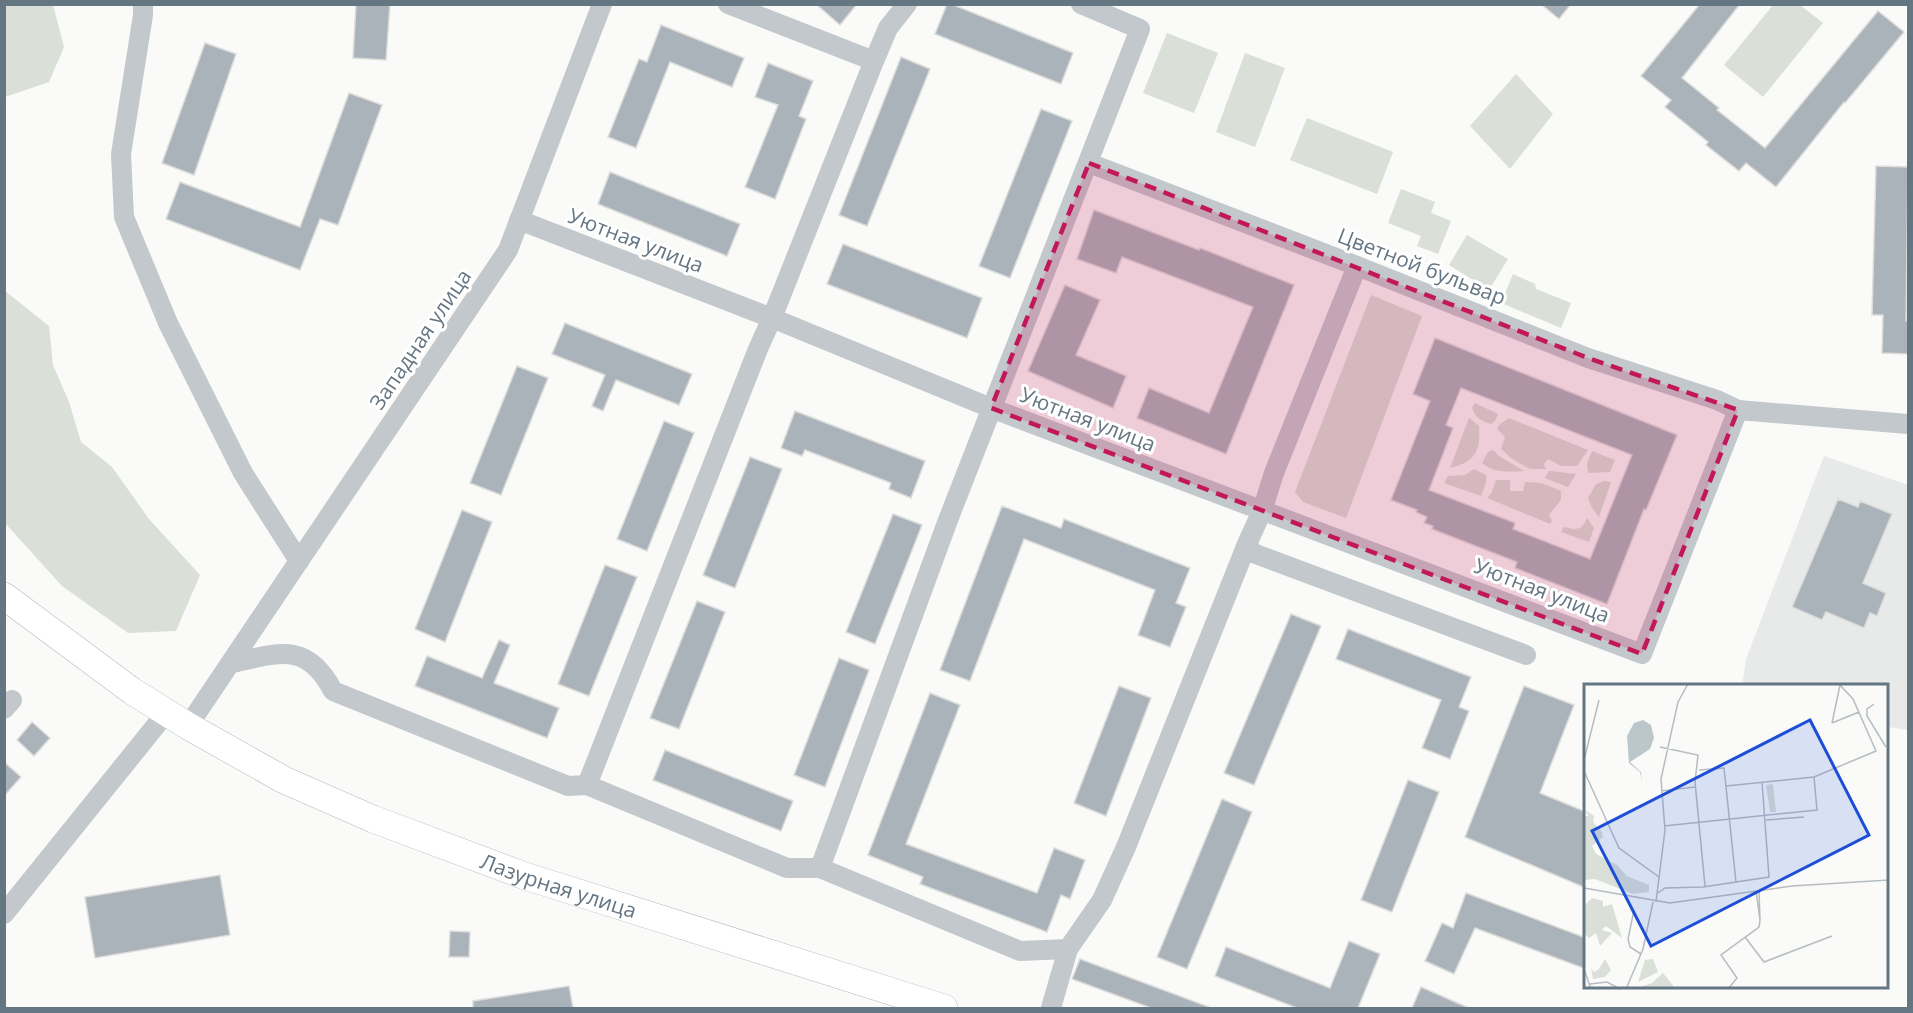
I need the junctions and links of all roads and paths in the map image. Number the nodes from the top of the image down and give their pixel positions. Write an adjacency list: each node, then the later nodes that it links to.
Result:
1 (143, 4): 16 (street)
2 (602, 4): 8 (street, Западная улица)
3 (728, 4): 6 (street)
4 (907, 4): 6 (street)
5 (1081, 4): 7 (street)
6 (874, 61): 10 (street)
7 (1089, 163): 9 (street, Цветной бульвар); 11 (street)
8 (519, 220): 10 (street, Уютная улица); 16 (street, Западная улица)
9 (1357, 266): 12 (street, Цветной бульвар); 14 (street)
10 (772, 318): 11 (street, Уютная улица); 21 (street)
11 (991, 408): 14 (street, Уютная улица); 22 (street)
12 (1738, 410): 13 (street, Цветной бульвар); 14 (street, Уютная улица)
13 (1908, 424)
14 (1263, 511): 15 (street)
15 (1247, 544): 18 (street); 24 (street)
16 (299, 561): 19 (street, Западная улица)
17 (4, 596): 20 (street, Лазурная улица)
18 (1526, 656)
19 (228, 668): 20 (street, Западная улица); 21 (street)
20 (177, 719): 23 (street, Западная улица); 25 (street, Лазурная улица)
21 (587, 785): 22 (street)
22 (820, 868): 24 (street)
23 (4, 914)
24 (1068, 949): 26 (street)
25 (931, 1007)
26 (1051, 1008)

